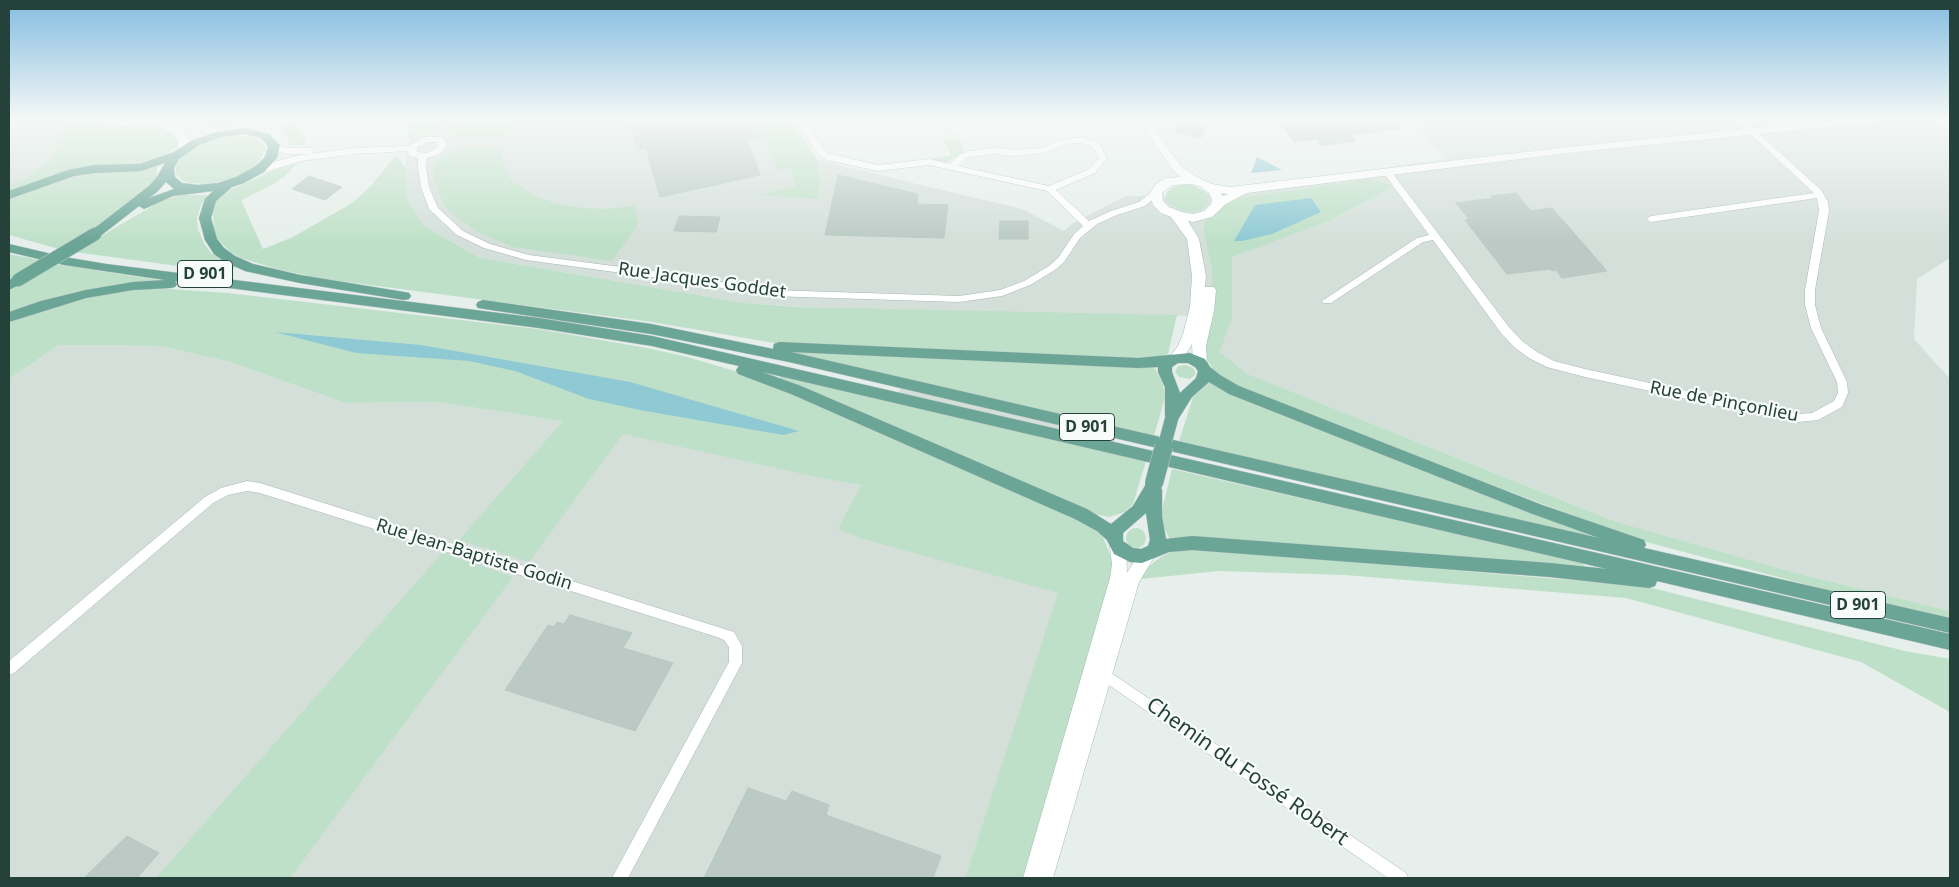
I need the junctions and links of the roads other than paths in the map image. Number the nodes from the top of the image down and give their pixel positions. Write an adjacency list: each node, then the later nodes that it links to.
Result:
1 (158, 160): 24 (main road)
2 (174, 160): 14 (main road)
3 (269, 160): 15 (main road)
4 (292, 160): 15 (street)
5 (423, 160): 31 (street, Rue Jacques Goddet)
6 (842, 160): 13 (street)
7 (959, 160): 13 (street)
8 (1101, 160): 23 (street)
9 (1167, 160): 20 (street)
10 (1172, 160): 17 (street)
11 (1482, 160): 16 (street)
12 (1783, 160): 25 (street)
13 (952, 167): 23 (street)
14 (168, 168): 22 (main road); 32 (main road)
15 (258, 171): 18 (main road)
16 (1387, 172): 21 (street); 33 (street, Rue de Pinçonlieu)
17 (1193, 180): 19 (street); 20 (street)
18 (236, 182): 22 (main road); 37 (main road)
19 (1210, 187): 21 (street); 26 (street)
20 (1160, 188): 27 (street, Rue Jacques Goddet); 28 (street)
21 (1265, 188): 26 (street)
22 (198, 189): 32 (main road)
23 (1050, 189): 31 (street)
24 (9, 195)
25 (1820, 195): 30 (street); 33 (street, Rue de Pinçonlieu)
26 (1217, 206): 29 (street)
27 (1131, 208): 28 (street, Rue Jacques Goddet); 31 (street, Rue Jacques Goddet)
28 (1170, 213): 29 (street); 42 (street)
29 (1206, 215): 43 (street)
30 (1651, 219)
31 (1088, 226)
32 (95, 234): 36 (main road, bridge)
33 (1435, 236): 38 (street)
34 (9, 242): 37 (main road, D 901)
35 (9, 248): 39 (main road, D 901)
36 (14, 283)
37 (404, 296): 41 (main road, D 901)
38 (1327, 300)
39 (366, 301): 40 (main road); 41 (main road, D 901)
40 (9, 317)
41 (669, 338): 42 (main road); 49 (main road); 51 (main road, D 901); 52 (main road, D 901)
42 (1173, 359): 43 (main road); 44 (main road)
43 (1200, 373): 44 (main road); 45 (main road); 51 (main road)
44 (1168, 379): 45 (main road)
45 (1172, 417): 46 (main road, bridge)
46 (1154, 482): 47 (main road); 48 (main road)
47 (1128, 521): 48 (main road); 49 (main road)
48 (1157, 533): 50 (main road)
49 (1116, 542): 50 (main road); 56 (street)
50 (1151, 552): 52 (main road); 56 (street)
51 (1766, 583): 53 (main road, D 901)
52 (1803, 608): 54 (main road, D 901)
53 (1950, 626)
54 (1950, 642)
55 (9, 669): 57 (street, Rue Jean-Baptiste Godin)
56 (1098, 670): 58 (street); 59 (street); 60 (street, Chemin du Fossé Robert)
57 (620, 878)
58 (1032, 878)
59 (1043, 878)
60 (1401, 878)

